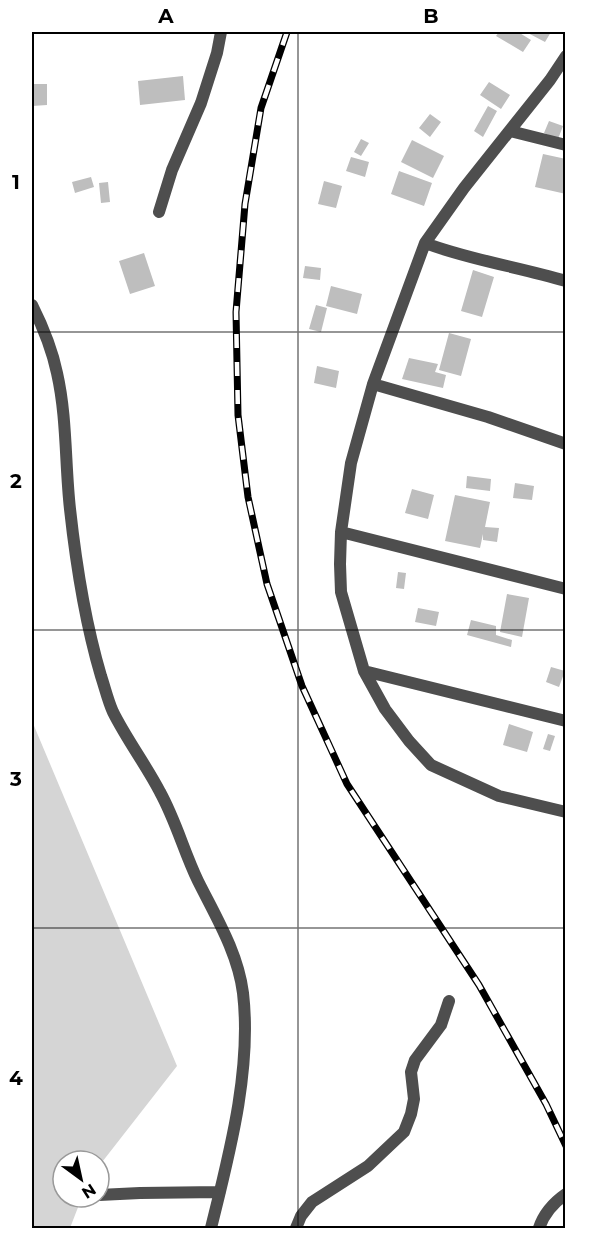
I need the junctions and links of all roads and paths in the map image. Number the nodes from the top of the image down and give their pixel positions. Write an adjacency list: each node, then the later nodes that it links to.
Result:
1 (222, 32): 5 (street)
2 (566, 56): 3 (street)
3 (510, 131): 4 (street); 6 (street)
4 (566, 146)
5 (159, 212)
6 (425, 243): 7 (street); 9 (street)
7 (566, 281)
8 (32, 305): 17 (street)
9 (373, 384): 10 (street); 11 (street)
10 (566, 444)
11 (341, 532): 12 (street); 13 (street)
12 (566, 589)
13 (364, 671): 14 (street); 15 (street)
14 (566, 721)
15 (566, 812)
16 (449, 1001): 21 (street)
17 (220, 1192): 19 (street); 20 (street)
18 (566, 1194): 22 (street)
19 (111, 1195)
20 (211, 1228)
21 (296, 1228)
22 (539, 1228)

